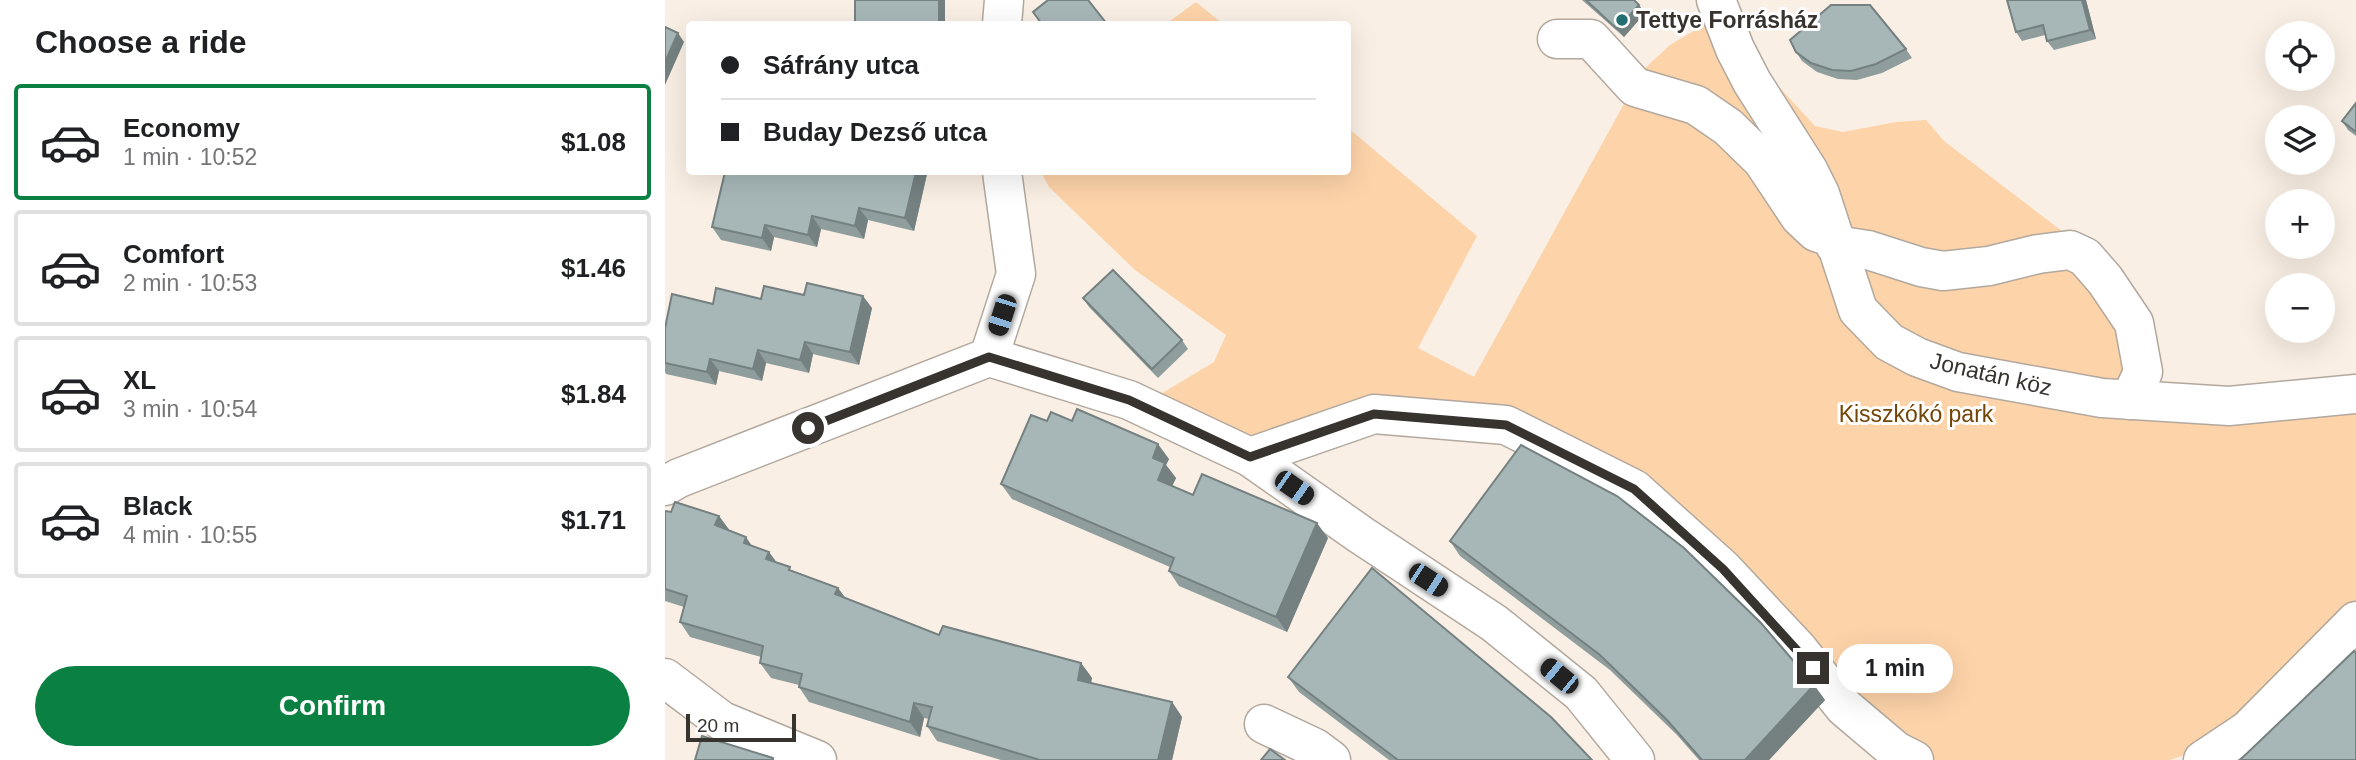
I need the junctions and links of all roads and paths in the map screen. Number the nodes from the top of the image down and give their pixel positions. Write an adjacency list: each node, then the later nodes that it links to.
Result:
1 (1003, 0): 3 (street)
2 (1716, 0): 6 (street, Jonatán köz)
3 (1002, 21)
4 (1557, 39): 6 (street)
5 (1002, 175): 7 (street)
6 (1834, 242): 9 (street, Jonatán köz); 9 (street)
7 (989, 357): 10 (street); 11 (street)
8 (2356, 394): 9 (street, Jonatán köz)
9 (2130, 400)
10 (1250, 457): 17 (street); 18 (street)
11 (665, 486)
12 (2356, 621): 19 (street)
13 (666, 681): 15 (street)
14 (1264, 724): 16 (street)
15 (817, 760)
16 (1331, 760)
17 (1635, 760)
18 (1914, 760)
19 (2203, 760)

